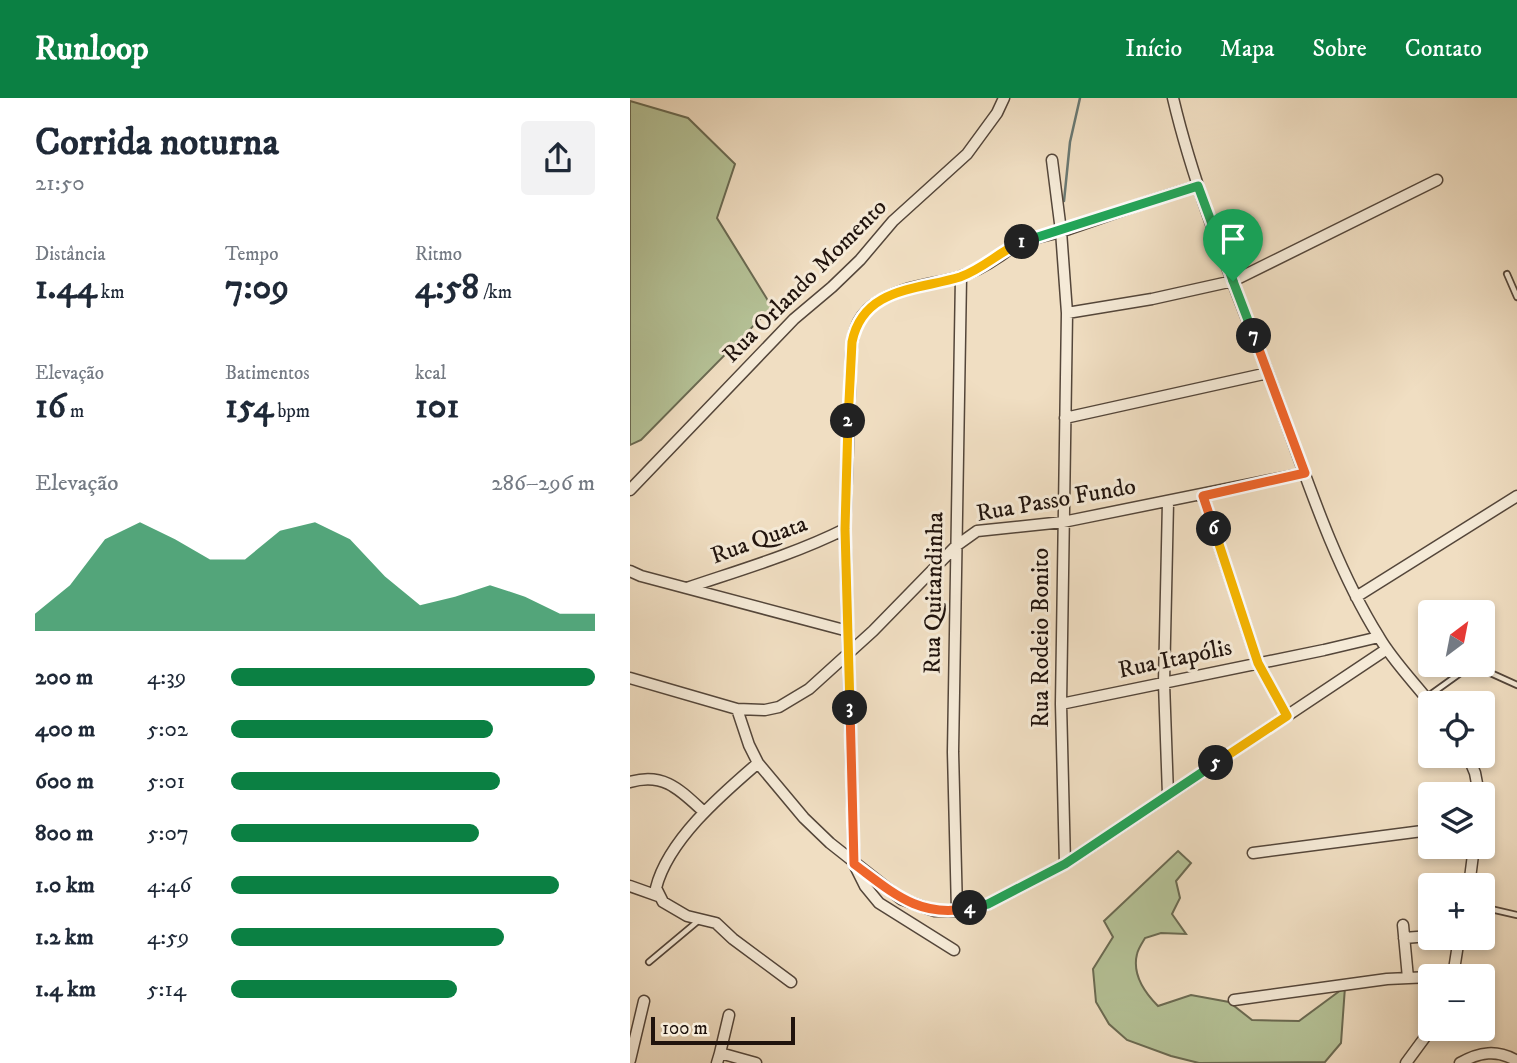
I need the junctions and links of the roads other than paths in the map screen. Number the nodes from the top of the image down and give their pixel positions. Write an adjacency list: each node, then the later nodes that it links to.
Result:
1 (1004, 98): 15 (street, Rua Orlando Momento)
2 (1173, 98): 5 (street)
3 (1052, 160): 6 (street, Rua Rodeio Bonito)
4 (1437, 180): 9 (street)
5 (1198, 186): 6 (street); 9 (street)
6 (1061, 231): 8 (street); 11 (street, Rua Rodeio Bonito)
7 (1507, 274): 10 (lane)
8 (961, 276): 20 (street); 21 (street, Rua Quitandinha)
9 (1233, 281): 11 (street); 12 (street)
10 (1517, 297)
11 (1067, 313): 13 (street, Rua Rodeio Bonito)
12 (1268, 373): 13 (street); 14 (street)
13 (1065, 418): 19 (street, Rua Rodeio Bonito)
14 (1305, 473): 16 (street, Rua Passo Fundo); 24 (street)
15 (630, 491)
16 (1203, 496): 18 (street, Rua Passo Fundo); 29 (street)
17 (1517, 496): 24 (street)
18 (1168, 502): 19 (street, Rua Passo Fundo); 31 (street)
19 (1063, 522): 21 (street, Rua Passo Fundo); 35 (street, Rua Rodeio Bonito)
20 (845, 529): 23 (street, Rua Quata); 25 (street)
21 (956, 546): 28 (street, Rua Passo Fundo); 49 (street, Rua Quitandinha)
22 (630, 571): 23 (street)
23 (686, 588): 25 (street)
24 (1356, 597): 26 (street)
25 (848, 631): 28 (street)
26 (1379, 637): 27 (street); 29 (street, Rua Itapólis)
27 (1387, 649): 33 (street); 37 (street)
28 (848, 654): 36 (street, Rua Passo Fundo); 44 (street)
29 (1258, 663): 31 (street, Rua Itapólis); 37 (street)
30 (630, 678): 36 (street, Rua Passo Fundo)
31 (1164, 683): 35 (street, Rua Itapólis); 40 (street)
32 (1517, 685): 34 (lane)
33 (1421, 691)
34 (1441, 691)
35 (1061, 704): 45 (street, Rua Rodeio Bonito)
36 (737, 709): 38 (street)
37 (1287, 716): 40 (street)
38 (758, 763): 41 (street); 44 (street)
39 (630, 782): 41 (street)
40 (1168, 795): 45 (street)
41 (704, 812): 47 (street)
42 (1418, 832): 43 (street)
43 (1253, 853)
44 (854, 864): 49 (street); 55 (street)
45 (1065, 864): 49 (street)
46 (630, 886): 47 (street)
47 (658, 896): 51 (street)
48 (1495, 909): 50 (lane)
49 (957, 911)
50 (1517, 915)
51 (699, 920): 56 (lane); 59 (street)
52 (1402, 925): 54 (street)
53 (1418, 937): 54 (street)
54 (1404, 938): 57 (street)
55 (954, 950)
56 (649, 962)
57 (1408, 978): 58 (street); 60 (street)
58 (1418, 978)
59 (790, 982)
60 (1234, 1000)
61 (644, 1001): 65 (street)
62 (730, 1015): 64 (street)
63 (1422, 1041): 68 (street)
64 (719, 1058): 67 (street)
65 (630, 1060)
66 (1517, 1061): 69 (street)
67 (756, 1063)
68 (1406, 1063)
69 (1460, 1063)

